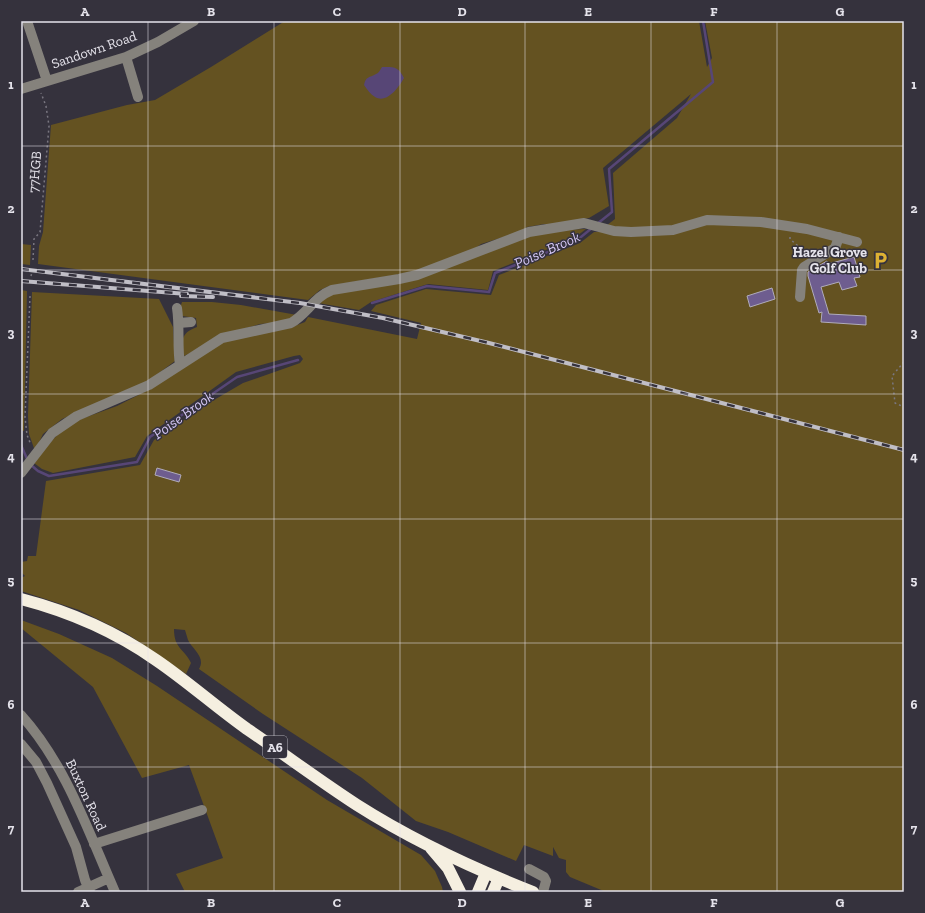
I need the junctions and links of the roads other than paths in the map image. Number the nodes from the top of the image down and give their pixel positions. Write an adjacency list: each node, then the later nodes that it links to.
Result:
1 (28, 21): 4 (street)
2 (194, 21): 3 (street, Sandown Road)
3 (126, 57): 4 (street, Sandown Road); 6 (street)
4 (42, 82): 5 (street, Sandown Road)
5 (21, 89)
6 (138, 97)
7 (839, 237): 8 (street); 9 (street); 13 (street)
8 (857, 242)
9 (800, 297)
10 (177, 308): 12 (street)
11 (191, 322): 12 (street)
12 (179, 323): 13 (street)
13 (180, 365): 14 (street)
14 (23, 471)
15 (21, 599): 20 (highway, A6)
16 (21, 715): 19 (street, Buxton Road)
17 (21, 744): 25 (street)
18 (202, 810): 19 (street)
19 (94, 844): 23 (street, Buxton Road)
20 (428, 844): 22 (highway, A6); 27 (highway)
21 (528, 869): 31 (street)
22 (486, 873): 24 (highway, A6); 28 (highway)
23 (109, 878): 25 (street); 26 (street, Buxton Road)
24 (499, 878): 29 (highway); 30 (highway, A6)
25 (85, 891)
26 (115, 892)
27 (460, 892)
28 (478, 892)
29 (493, 892)
30 (533, 892)
31 (543, 892)

